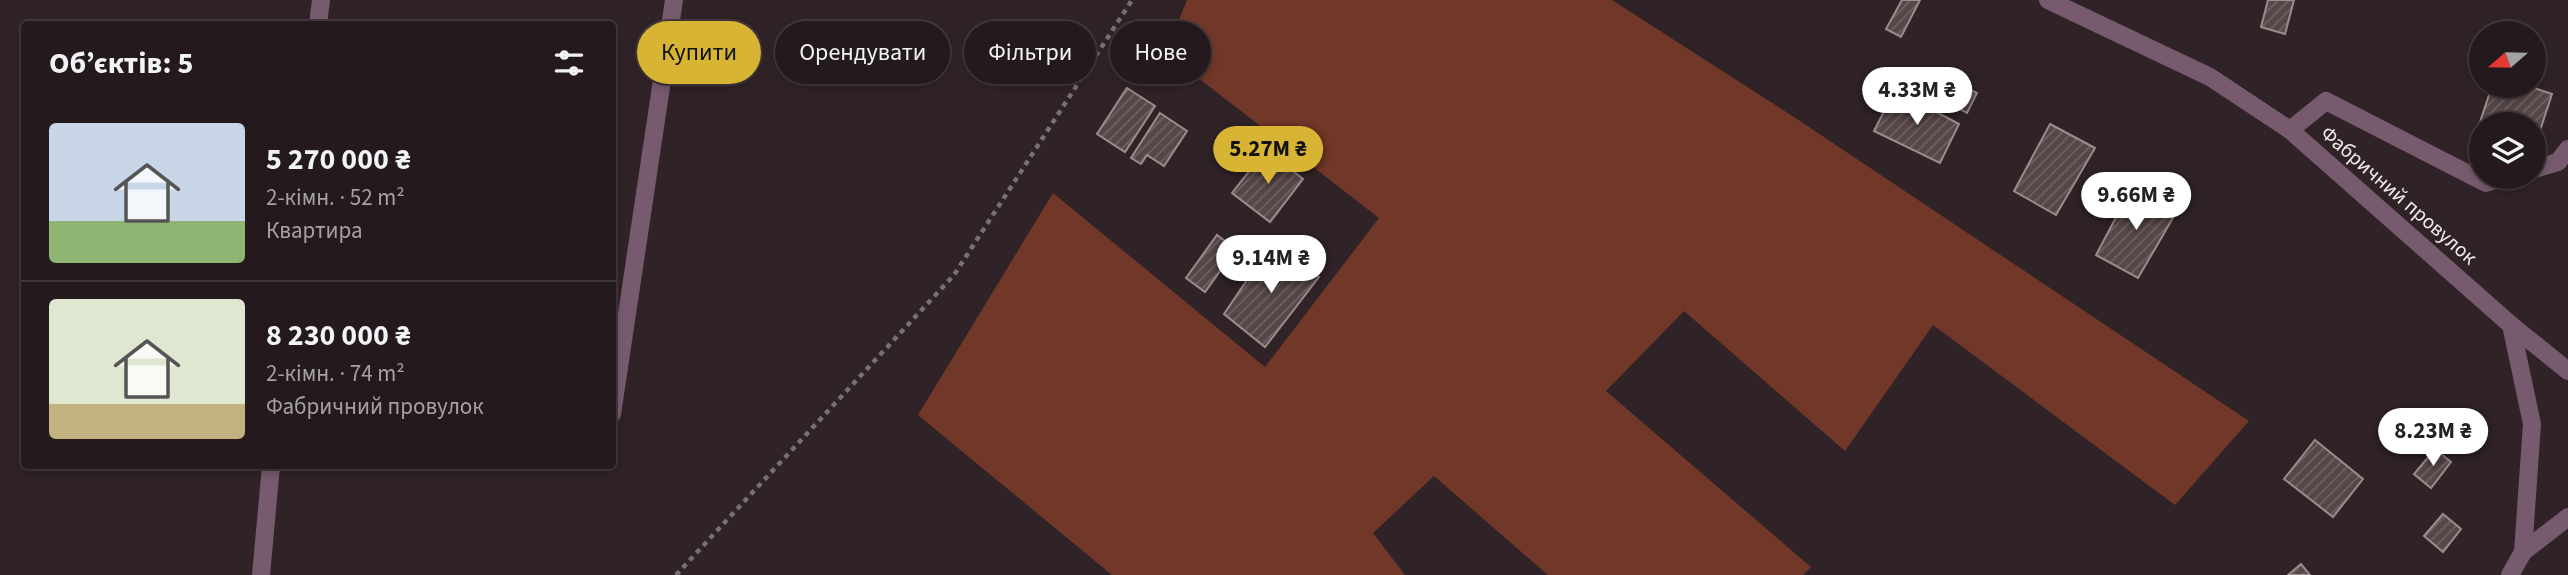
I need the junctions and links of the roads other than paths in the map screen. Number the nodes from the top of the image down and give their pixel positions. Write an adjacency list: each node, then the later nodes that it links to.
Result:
1 (321, 0): 4 (street)
2 (674, 0): 11 (street)
3 (2048, 0): 5 (street, Фабричний провулок)
4 (318, 21)
5 (2290, 130): 8 (street); 9 (street, Фабричний провулок)
6 (2568, 149): 7 (street)
7 (2546, 166)
8 (2469, 174)
9 (2511, 325): 10 (street, Фабричний провулок); 14 (street)
10 (2568, 371)
11 (616, 387)
12 (271, 469): 15 (street)
13 (2568, 517): 14 (street)
14 (2523, 552): 16 (street)
15 (261, 575)
16 (2510, 575)

